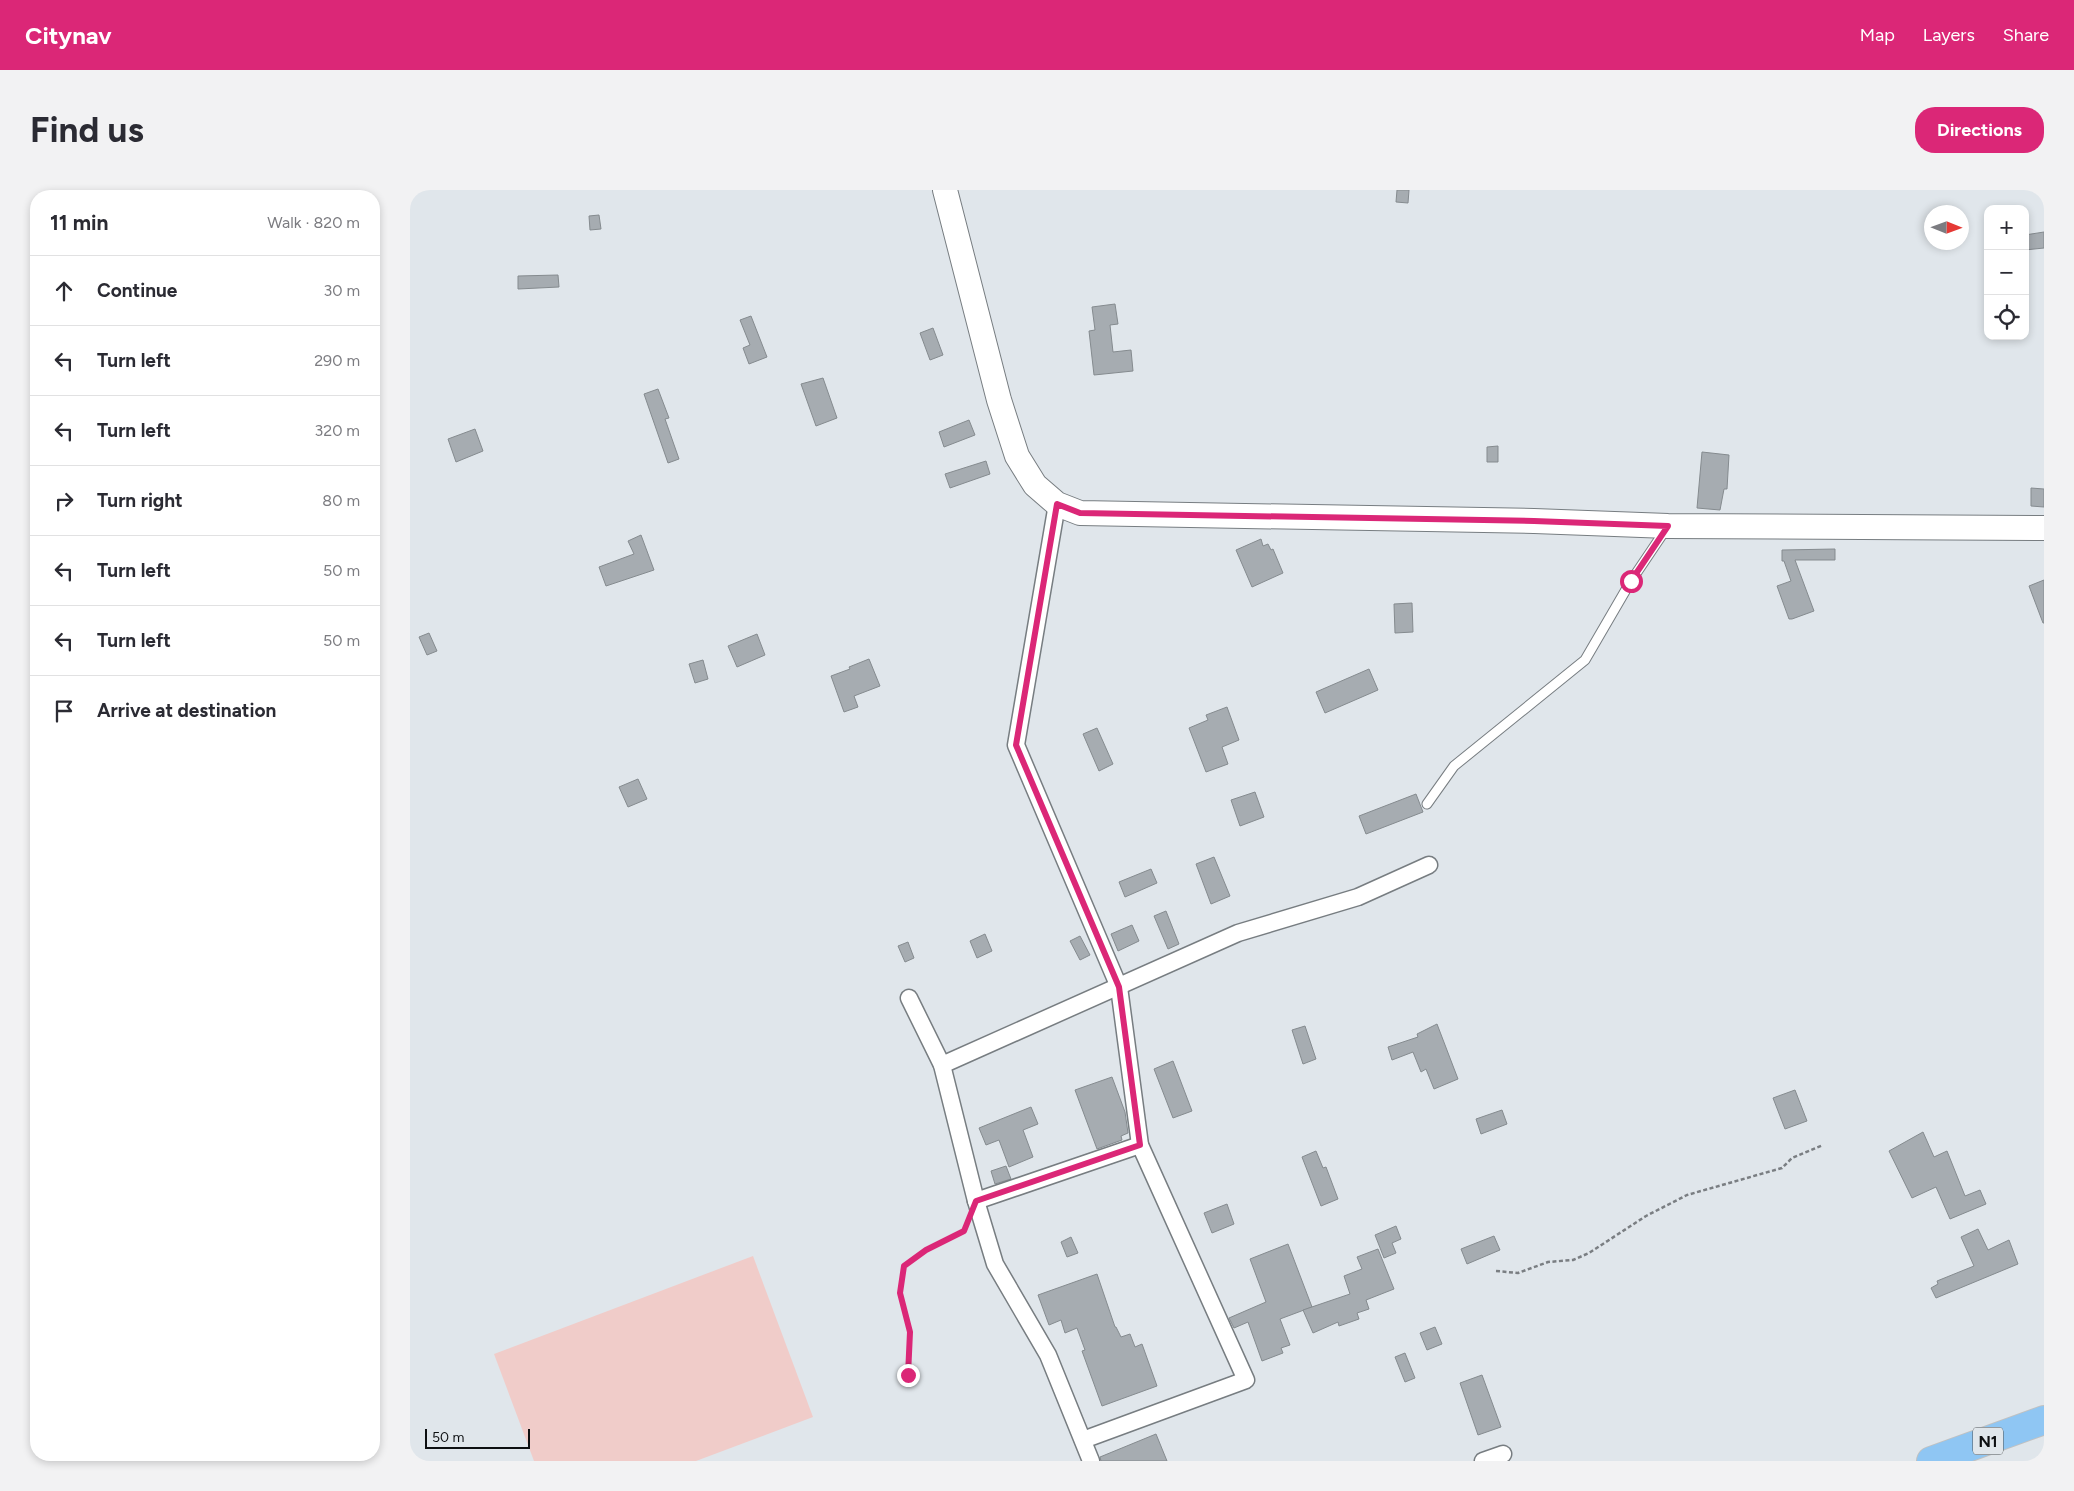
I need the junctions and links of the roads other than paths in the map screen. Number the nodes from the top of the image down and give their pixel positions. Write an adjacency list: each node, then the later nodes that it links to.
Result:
1 (945, 190): 2 (street)
2 (1057, 504): 3 (street); 7 (street)
3 (1668, 526): 4 (street); 5 (lane)
4 (2044, 528)
5 (1428, 804)
6 (1429, 865): 7 (street)
7 (1119, 987): 9 (street); 10 (street)
8 (909, 998): 9 (street)
9 (942, 1065): 11 (street)
10 (1140, 1145): 11 (street); 13 (street)
11 (976, 1201): 13 (street)
12 (2044, 1420): 17 (highway, N1)
13 (1083, 1440): 15 (street)
14 (1502, 1454): 16 (street)
15 (1091, 1461)
16 (1483, 1461)
17 (1931, 1461)

